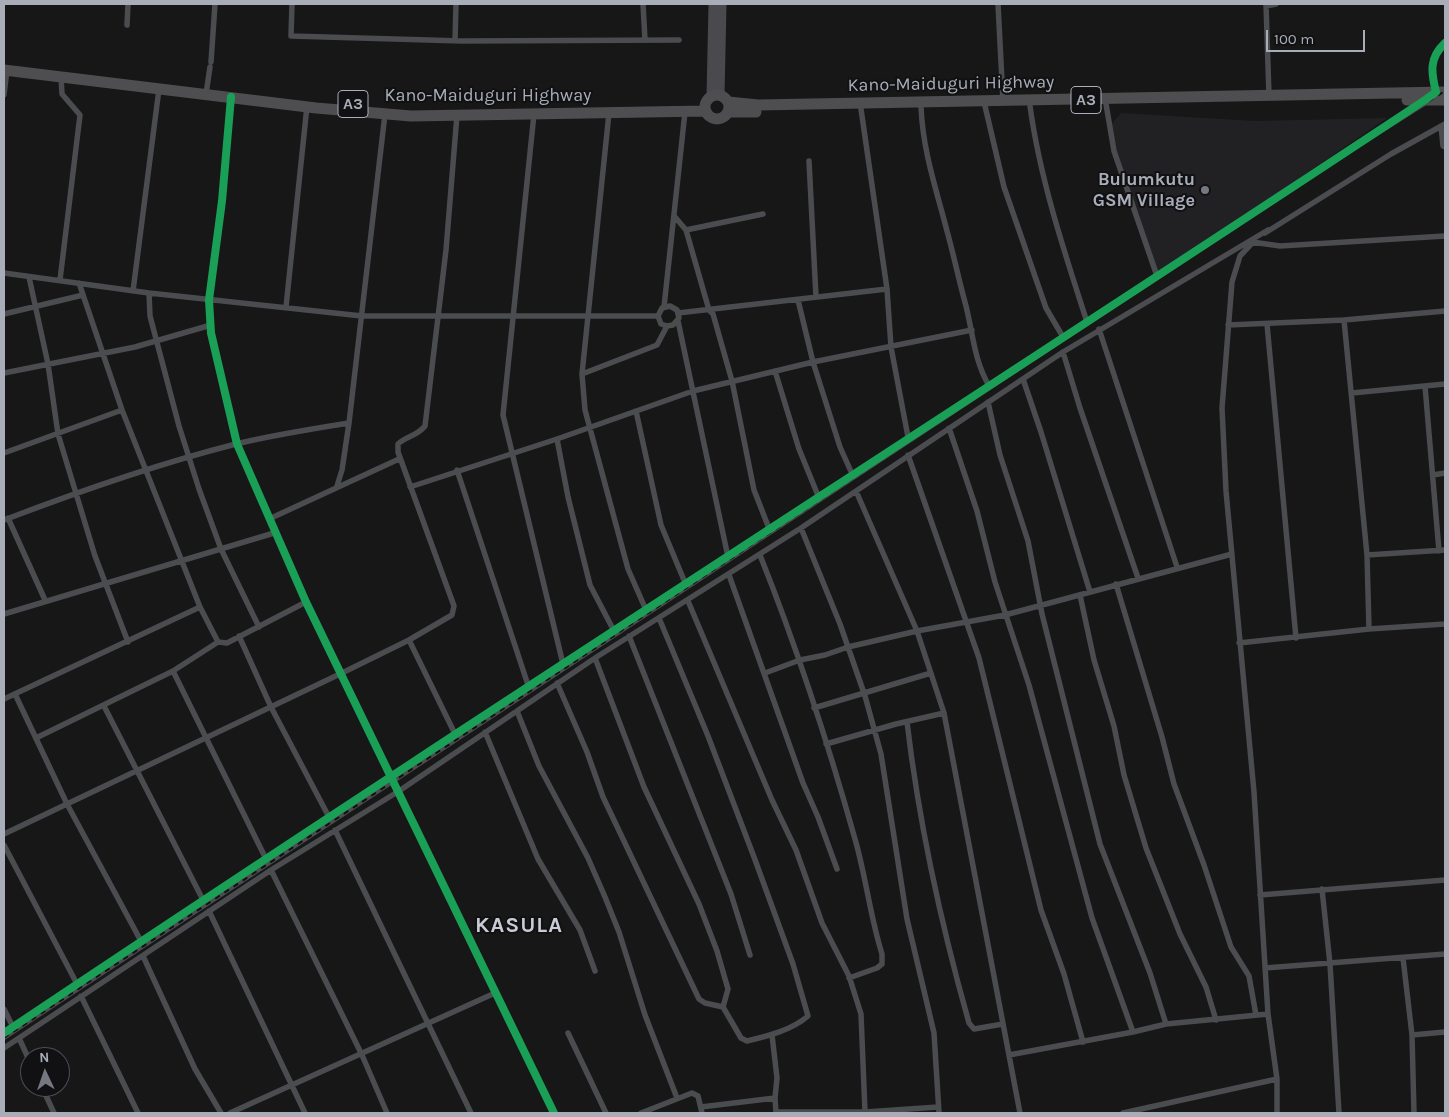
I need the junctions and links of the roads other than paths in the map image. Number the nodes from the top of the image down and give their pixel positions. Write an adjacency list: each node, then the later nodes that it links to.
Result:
1 (128, 4): 11 (street)
2 (215, 4): 19 (street)
3 (292, 4): 14 (street)
4 (456, 4): 14 (street)
5 (643, 4): 12 (street)
6 (713, 4): 27 (street)
7 (722, 4): 27 (street)
8 (998, 4): 24 (street)
9 (1276, 4): 10 (street)
10 (1266, 5): 22 (street)
11 (127, 25)
12 (646, 40): 13 (street); 14 (street)
13 (679, 40)
14 (455, 41)
15 (1445, 43): 20 (street)
16 (5, 68): 17 (highway, Kano-Maiduguri Highway / A3); 19 (highway, Kano-Maiduguri Highway / A3); 21 (street)
17 (61, 77): 18 (highway, Kano-Maiduguri Highway / A3); 52 (street)
18 (159, 89): 19 (highway, Kano-Maiduguri Highway / A3); 55 (street)
19 (207, 91): 23 (highway, Kano-Maiduguri Highway / A3); 27 (highway, Kano-Maiduguri Highway / A3)
20 (1440, 92): 22 (highway, Kano-Maiduguri Highway / A3); 25 (street)
21 (4, 96)
22 (1269, 96): 24 (highway, Kano-Maiduguri Highway / A3)
23 (231, 97): 30 (highway, Kano-Maiduguri Highway / A3); 59 (street)
24 (1003, 100): 29 (highway, Kano-Maiduguri Highway / A3)
25 (1424, 100): 26 (highway, Kano-Maiduguri Highway / A3); 28 (highway, Kano-Maiduguri Highway / A3); 50 (street)
26 (1445, 100)
27 (716, 104): 29 (highway, Kano-Maiduguri Highway / A3); 34 (highway, Kano-Maiduguri Highway / A3); 35 (highway, Kano-Maiduguri Highway / A3)
28 (1106, 104): 32 (highway, Kano-Maiduguri Highway / A3); 50 (street)
29 (897, 105): 33 (highway, Kano-Maiduguri Highway / A3); 34 (highway, Kano-Maiduguri Highway / A3)
30 (307, 106): 37 (highway, Kano-Maiduguri Highway / A3); 62 (street)
31 (985, 106): 32 (highway, Kano-Maiduguri Highway / A3); 33 (highway, Kano-Maiduguri Highway / A3); 82 (street)
32 (1030, 106): 75 (street)
33 (921, 108): 81 (street)
34 (861, 109): 54 (street)
35 (686, 112): 36 (highway, Kano-Maiduguri Highway / A3); 44 (street)
36 (610, 113): 38 (highway, Kano-Maiduguri Highway / A3); 72 (street)
37 (385, 114): 39 (highway, Kano-Maiduguri Highway / A3); 68 (street)
38 (534, 114): 39 (highway, Kano-Maiduguri Highway / A3); 71 (street)
39 (457, 116): 70 (street)
40 (1443, 125): 41 (street); 46 (street)
41 (1445, 147)
42 (810, 161): 58 (street)
43 (763, 214): 45 (street)
44 (675, 217): 45 (street); 63 (street)
45 (686, 230): 64 (street)
46 (1268, 230): 48 (street); 80 (street)
47 (1445, 236): 48 (street)
48 (1252, 242): 78 (street)
49 (4, 273): 51 (street)
50 (1157, 276): 75 (street)
51 (29, 277): 52 (street); 61 (street)
52 (60, 280): 53 (street)
53 (79, 283): 55 (street); 57 (street)
54 (888, 289): 58 (street); 84 (street)
55 (133, 291): 56 (street)
56 (149, 293): 59 (street); 83 (street)
57 (83, 295): 61 (street); 86 (street)
58 (816, 298): 60 (street)
59 (209, 300): 62 (street); 77 (street)
60 (798, 300): 64 (street); 87 (street)
61 (35, 307): 67 (street); 88 (street)
62 (286, 307): 68 (street)
63 (664, 307): 66 (street); 69 (street)
64 (709, 310): 66 (street); 93 (street)
65 (1445, 311): 73 (street)
66 (678, 313): 74 (street)
67 (4, 314)
68 (362, 316): 70 (street); 102 (street)
69 (658, 316): 72 (street); 79 (street)
70 (437, 317): 71 (street); 113 (street)
71 (513, 317): 72 (street); 109 (street)
72 (588, 317): 91 (street)
73 (1344, 320): 76 (street); 98 (street)
74 (678, 321): 79 (street); 97 (street)
75 (1087, 322): 82 (street)
76 (1267, 324): 78 (street); 161 (street)
77 (211, 325): 83 (street); 108 (street)
78 (1228, 325): 131 (street)
79 (667, 326): 91 (street)
80 (1098, 329): 85 (street); 136 (street)
81 (972, 330): 84 (street); 95 (street)
82 (1063, 337): 95 (street)
83 (156, 340): 86 (street); 112 (street)
84 (891, 348): 87 (street); 106 (street)
85 (1063, 352): 92 (street); 138 (street)
86 (103, 354): 88 (street); 100 (street)
87 (813, 362): 89 (street); 118 (street)
88 (48, 364): 90 (street); 105 (street)
89 (775, 371): 93 (street); 123 (street)
90 (4, 373)
91 (582, 374): 103 (street)
92 (1023, 379): 99 (street); 142 (street)
93 (732, 381): 97 (street); 127 (street)
94 (1445, 384): 96 (street)
95 (990, 386): 106 (street)
96 (1425, 386): 98 (street); 116 (street)
97 (692, 391): 101 (street); 134 (street)
98 (1352, 393): 133 (street)
99 (988, 402): 104 (street); 147 (street)
100 (122, 410): 105 (street); 114 (street)
101 (636, 411): 103 (street); 141 (street)
102 (349, 423): 108 (street); 119 (street)
103 (590, 428): 107 (street); 149 (street)
104 (949, 428): 111 (street); 151 (street)
105 (58, 434): 110 (street); 122 (street)
106 (908, 437): 118 (street)
107 (557, 440): 109 (street); 157 (street)
108 (237, 444): 112 (street); 125 (street)
109 (511, 452): 115 (street); 169 (street)
110 (4, 453)
111 (908, 455): 121 (street); 153 (street)
112 (188, 457): 114 (street); 129 (street)
113 (398, 459): 119 (street); 120 (street)
114 (146, 470): 122 (street); 135 (street)
115 (457, 470): 120 (street); 175 (street)
116 (1433, 474): 117 (street); 130 (street)
117 (1445, 474)
118 (853, 476): 123 (street)
119 (337, 486): 125 (street)
120 (410, 487): 162 (street)
121 (856, 491): 126 (street); 158 (street)
122 (76, 494): 124 (street); 139 (street)
123 (819, 498): 127 (street)
124 (6, 519): 144 (street)
125 (269, 519): 128 (street)
126 (801, 528): 132 (street); 166 (street)
127 (770, 531): 134 (street)
128 (274, 533): 129 (street); 146 (street)
129 (221, 549): 135 (street); 155 (street)
130 (1442, 550): 133 (street)
131 (1232, 554): 136 (street); 165 (street)
132 (760, 555): 137 (street); 168 (street)
133 (1367, 555): 156 (street)
134 (728, 557): 141 (street)
135 (182, 562): 139 (street); 148 (street)
136 (1178, 567): 138 (street)
137 (729, 575): 145 (street); 172 (street)
138 (1138, 578): 140 (street)
139 (105, 582): 144 (street); 163 (street)
140 (1116, 584): 142 (street); 222 (street)
141 (686, 586): 149 (street)
142 (1090, 592): 143 (street)
143 (1080, 595): 147 (street); 223 (street)
144 (45, 600): 150 (street)
145 (688, 600): 152 (street); 215 (street)
146 (306, 602): 155 (street); 171 (street)
147 (1040, 605): 151 (street); 226 (street)
148 (200, 608): 163 (street); 164 (street)
149 (646, 610): 157 (street)
150 (4, 614)
151 (1005, 615): 153 (street); 228 (street)
152 (658, 618): 160 (street); 232 (street)
153 (968, 622): 158 (street); 235 (street)
154 (1445, 624): 156 (street)
155 (259, 627): 159 (street)
156 (1369, 630): 161 (street)
157 (614, 631): 169 (street)
158 (917, 631): 166 (street); 173 (street)
159 (239, 636): 164 (street); 180 (street)
160 (629, 636): 167 (street); 209 (street)
161 (1296, 638): 165 (street)
162 (409, 640): 171 (street); 187 (street)
163 (128, 642): 176 (street)
164 (218, 642): 170 (street)
165 (1239, 643): 204 (street)
166 (848, 647): 168 (street); 177 (street)
167 (594, 658): 174 (street); 219 (street)
168 (800, 660): 172 (street); 181 (street)
169 (563, 664): 175 (street)
170 (173, 671): 179 (street); 189 (street)
171 (342, 673): 180 (street); 192 (street)
172 (765, 673): 200 (street)
173 (931, 673): 177 (street); 183 (street)
174 (557, 683): 182 (street); 219 (street)
175 (529, 688): 187 (street)
176 (15, 694): 178 (street); 188 (street)
177 (864, 694): 181 (street); 185 (street)
178 (4, 699)
179 (104, 706): 188 (street); 191 (street)
180 (271, 707): 189 (street); 195 (street)
181 (814, 708): 190 (street)
182 (517, 711): 186 (street); 243 (street)
183 (944, 713): 184 (street); 225 (street)
184 (907, 722): 185 (street); 225 (street)
185 (876, 730): 190 (street); 246 (street)
186 (485, 732): 193 (street); 214 (street)
187 (456, 736): 192 (street)
188 (36, 738): 194 (street)
189 (205, 738): 191 (street); 199 (street)
190 (826, 744): 215 (street)
191 (137, 770): 194 (street); 205 (street)
192 (391, 777): 193 (street); 195 (street)
193 (398, 791): 196 (street); 217 (street)
194 (67, 804): 197 (street); 207 (street)
195 (330, 819): 199 (street)
196 (335, 830): 201 (street); 224 (street)
197 (4, 834)
198 (4, 845): 216 (street)
199 (266, 859): 205 (street)
200 (837, 869)
201 (272, 870): 206 (street); 238 (street)
202 (1445, 880): 203 (street)
203 (1322, 889): 204 (street); 212 (street)
204 (1260, 895): 213 (street)
205 (203, 900): 207 (street)
206 (209, 911): 210 (street); 241 (street)
207 (142, 943): 216 (street)
208 (1445, 954): 211 (street)
209 (750, 955)
210 (142, 956): 218 (street); 250 (street)
211 (1403, 958): 212 (street); 233 (street)
212 (1330, 964): 213 (street); 262 (street)
213 (1266, 968): 221 (street)
214 (595, 971)
215 (849, 978): 247 (street)
216 (77, 984): 227 (street)
217 (496, 993): 224 (street); 255 (street)
218 (81, 996): 234 (street); 249 (street)
219 (723, 1007): 232 (street)
220 (4, 1009): 227 (street)
221 (1268, 1014): 222 (street); 240 (street)
222 (1256, 1015): 223 (street)
223 (1216, 1020): 226 (street)
224 (427, 1024): 238 (street); 254 (street)
225 (1003, 1024): 239 (street)
226 (1166, 1024): 228 (street)
227 (13, 1027): 230 (street)
228 (1134, 1032): 235 (street)
229 (1445, 1032): 233 (street)
230 (4, 1033)
231 (568, 1034): 256 (street)
232 (772, 1035): 244 (street)
233 (1412, 1035): 263 (street)
234 (19, 1038): 236 (street); 237 (street)
235 (1083, 1042): 239 (street)
236 (23, 1047)
237 (4, 1048)
238 (362, 1055): 241 (street); 253 (street)
239 (1009, 1055): 259 (street)
240 (1277, 1079): 260 (street); 261 (street)
241 (292, 1086): 251 (street); 252 (street)
242 (47, 1097): 248 (street)
243 (677, 1098): 245 (street); 257 (street)
244 (775, 1098): 245 (street); 258 (street)
245 (701, 1110)
246 (939, 1110): 247 (street)
247 (865, 1112): 258 (street)
248 (54, 1113)
249 (138, 1113)
250 (221, 1113)
251 (230, 1113)
252 (305, 1113)
253 (387, 1113)
254 (471, 1113)
255 (554, 1113)
256 (606, 1113)
257 (642, 1113)
258 (776, 1113)
259 (1020, 1113)
260 (1123, 1113)
261 (1277, 1113)
262 (1339, 1113)
263 (1414, 1113)

